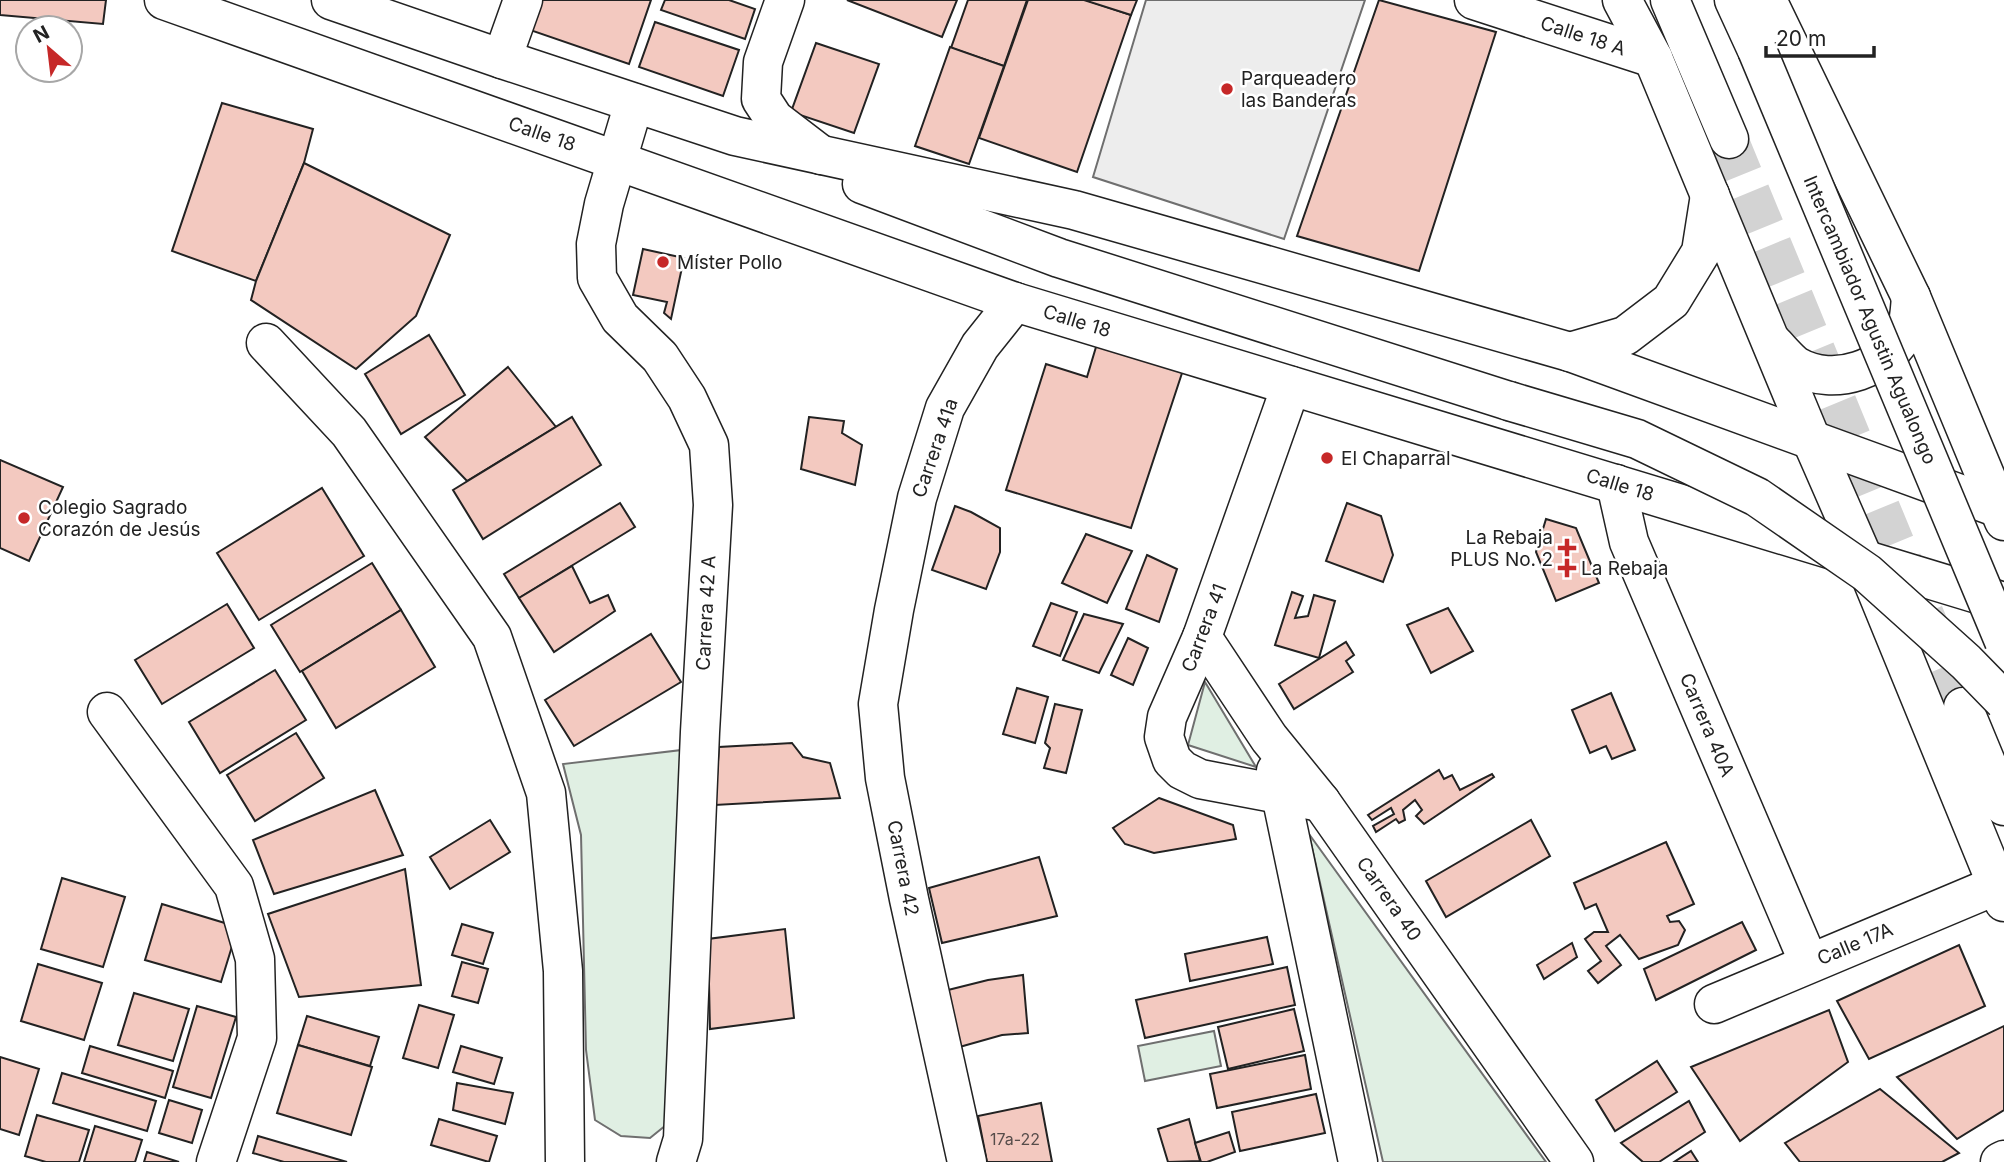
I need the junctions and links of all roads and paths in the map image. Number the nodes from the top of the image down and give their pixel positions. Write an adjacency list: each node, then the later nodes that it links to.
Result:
1 (164, 0): 16 (street, Calle 18)
2 (331, 0): 11 (street)
3 (523, 0): 11 (street)
4 (785, 0): 15 (street)
5 (1474, 0): 10 (street, Calle 18 A)
6 (1622, 0): 10 (street)
7 (1670, 0): 14 (street)
8 (1734, 0): 33 (street, Intercambiador Agustin Agualongo, bridge)
9 (1766, 0): 18 (street)
10 (1653, 58): 17 (street)
11 (502, 59): 12 (street)
12 (634, 103): 13 (street); 16 (street, Carrera 42 A)
13 (735, 136): 15 (street); 34 (street, bridge)
14 (1729, 139)
15 (821, 155): 22 (street)
16 (616, 160): 19 (street, Calle 18); 47 (street, Carrera 42 A)
17 (1710, 195): 20 (street); 22 (street)
18 (1911, 297): 20 (street); 24 (street)
19 (1015, 302): 23 (street, Calle 18); 31 (street, Carrera 41a)
20 (1773, 343): 25 (street)
21 (266, 344): 46 (street)
22 (1570, 352): 25 (street)
23 (1291, 386): 27 (street, Calle 18); 32 (street, Carrera 41)
24 (1960, 414): 26 (street); 28 (street)
25 (1811, 439): 28 (street); 29 (street)
26 (2004, 441)
27 (1616, 484): 29 (street, Calle 18); 42 (street, Carrera 40A)
28 (2002, 509)
29 (1864, 560): 30 (street, Calle 18); 41 (street)
30 (2004, 602)
31 (894, 610): 44 (street, Carrera 42)
32 (1202, 637): 37 (street, Carrera 40); 38 (street, Carrera 41)
33 (2004, 641)
34 (2004, 701)
35 (1963, 708): 40 (street)
36 (107, 712): 45 (street)
37 (1269, 738): 38 (street); 39 (street, Carrera 40)
38 (1281, 794): 39 (street, Carrera 41); 50 (street)
39 (1321, 802): 51 (street, Carrera 40)
40 (2004, 806)
41 (2000, 893): 42 (street, Calle 17A)
42 (1809, 963): 43 (street, Calle 17A)
43 (1714, 1004)
44 (959, 1123): 48 (street); 49 (street, Carrera 42)
45 (216, 1162)
46 (565, 1162)
47 (676, 1162)
48 (939, 1162)
49 (967, 1162)
50 (1359, 1162)
51 (1574, 1162)

